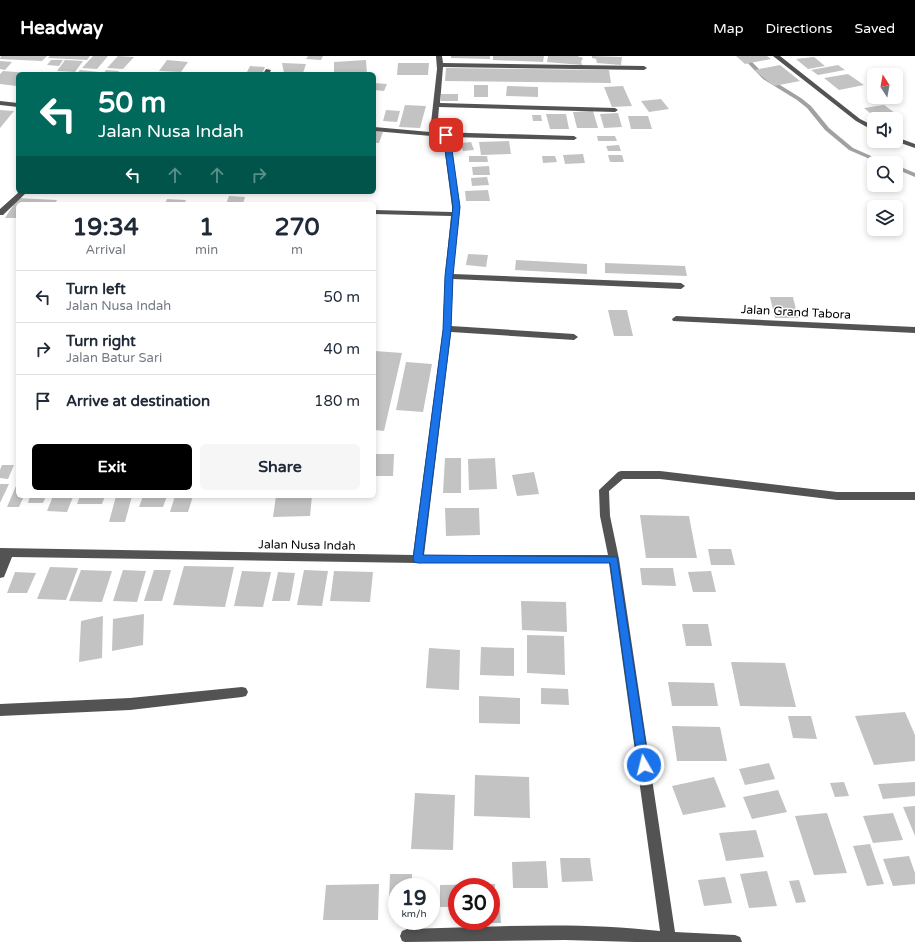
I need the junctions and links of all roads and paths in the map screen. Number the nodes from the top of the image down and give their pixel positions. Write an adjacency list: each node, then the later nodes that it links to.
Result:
1 (438, 56): 3 (street)
2 (776, 56): 9 (street)
3 (440, 65): 4 (street); 7 (street)
4 (644, 68)
5 (0, 104): 6 (street)
6 (16, 105)
7 (436, 105): 8 (street); 11 (street)
8 (615, 110)
9 (867, 125)
10 (376, 129): 11 (street)
11 (433, 134): 12 (street)
12 (446, 135): 13 (street); 19 (street)
13 (574, 138)
14 (903, 142): 15 (street)
15 (915, 146)
16 (21, 194): 18 (street)
17 (376, 212): 19 (street)
18 (0, 213)
19 (456, 214): 20 (street)
20 (449, 276): 21 (street); 23 (street)
21 (681, 286)
22 (676, 319): 24 (street, Jalan Grand Tabora)
23 (447, 330): 25 (street); 28 (street)
24 (915, 330)
25 (574, 337)
26 (915, 496): 29 (street)
27 (4, 552): 28 (street, Jalan Nusa Indah); 30 (street)
28 (418, 559): 29 (street, Jalan Nusa Indah)
29 (614, 559): 34 (street)
30 (0, 574)
31 (242, 692): 32 (street)
32 (0, 710)
33 (407, 936): 34 (street)
34 (669, 941): 35 (street)
35 (735, 942)

